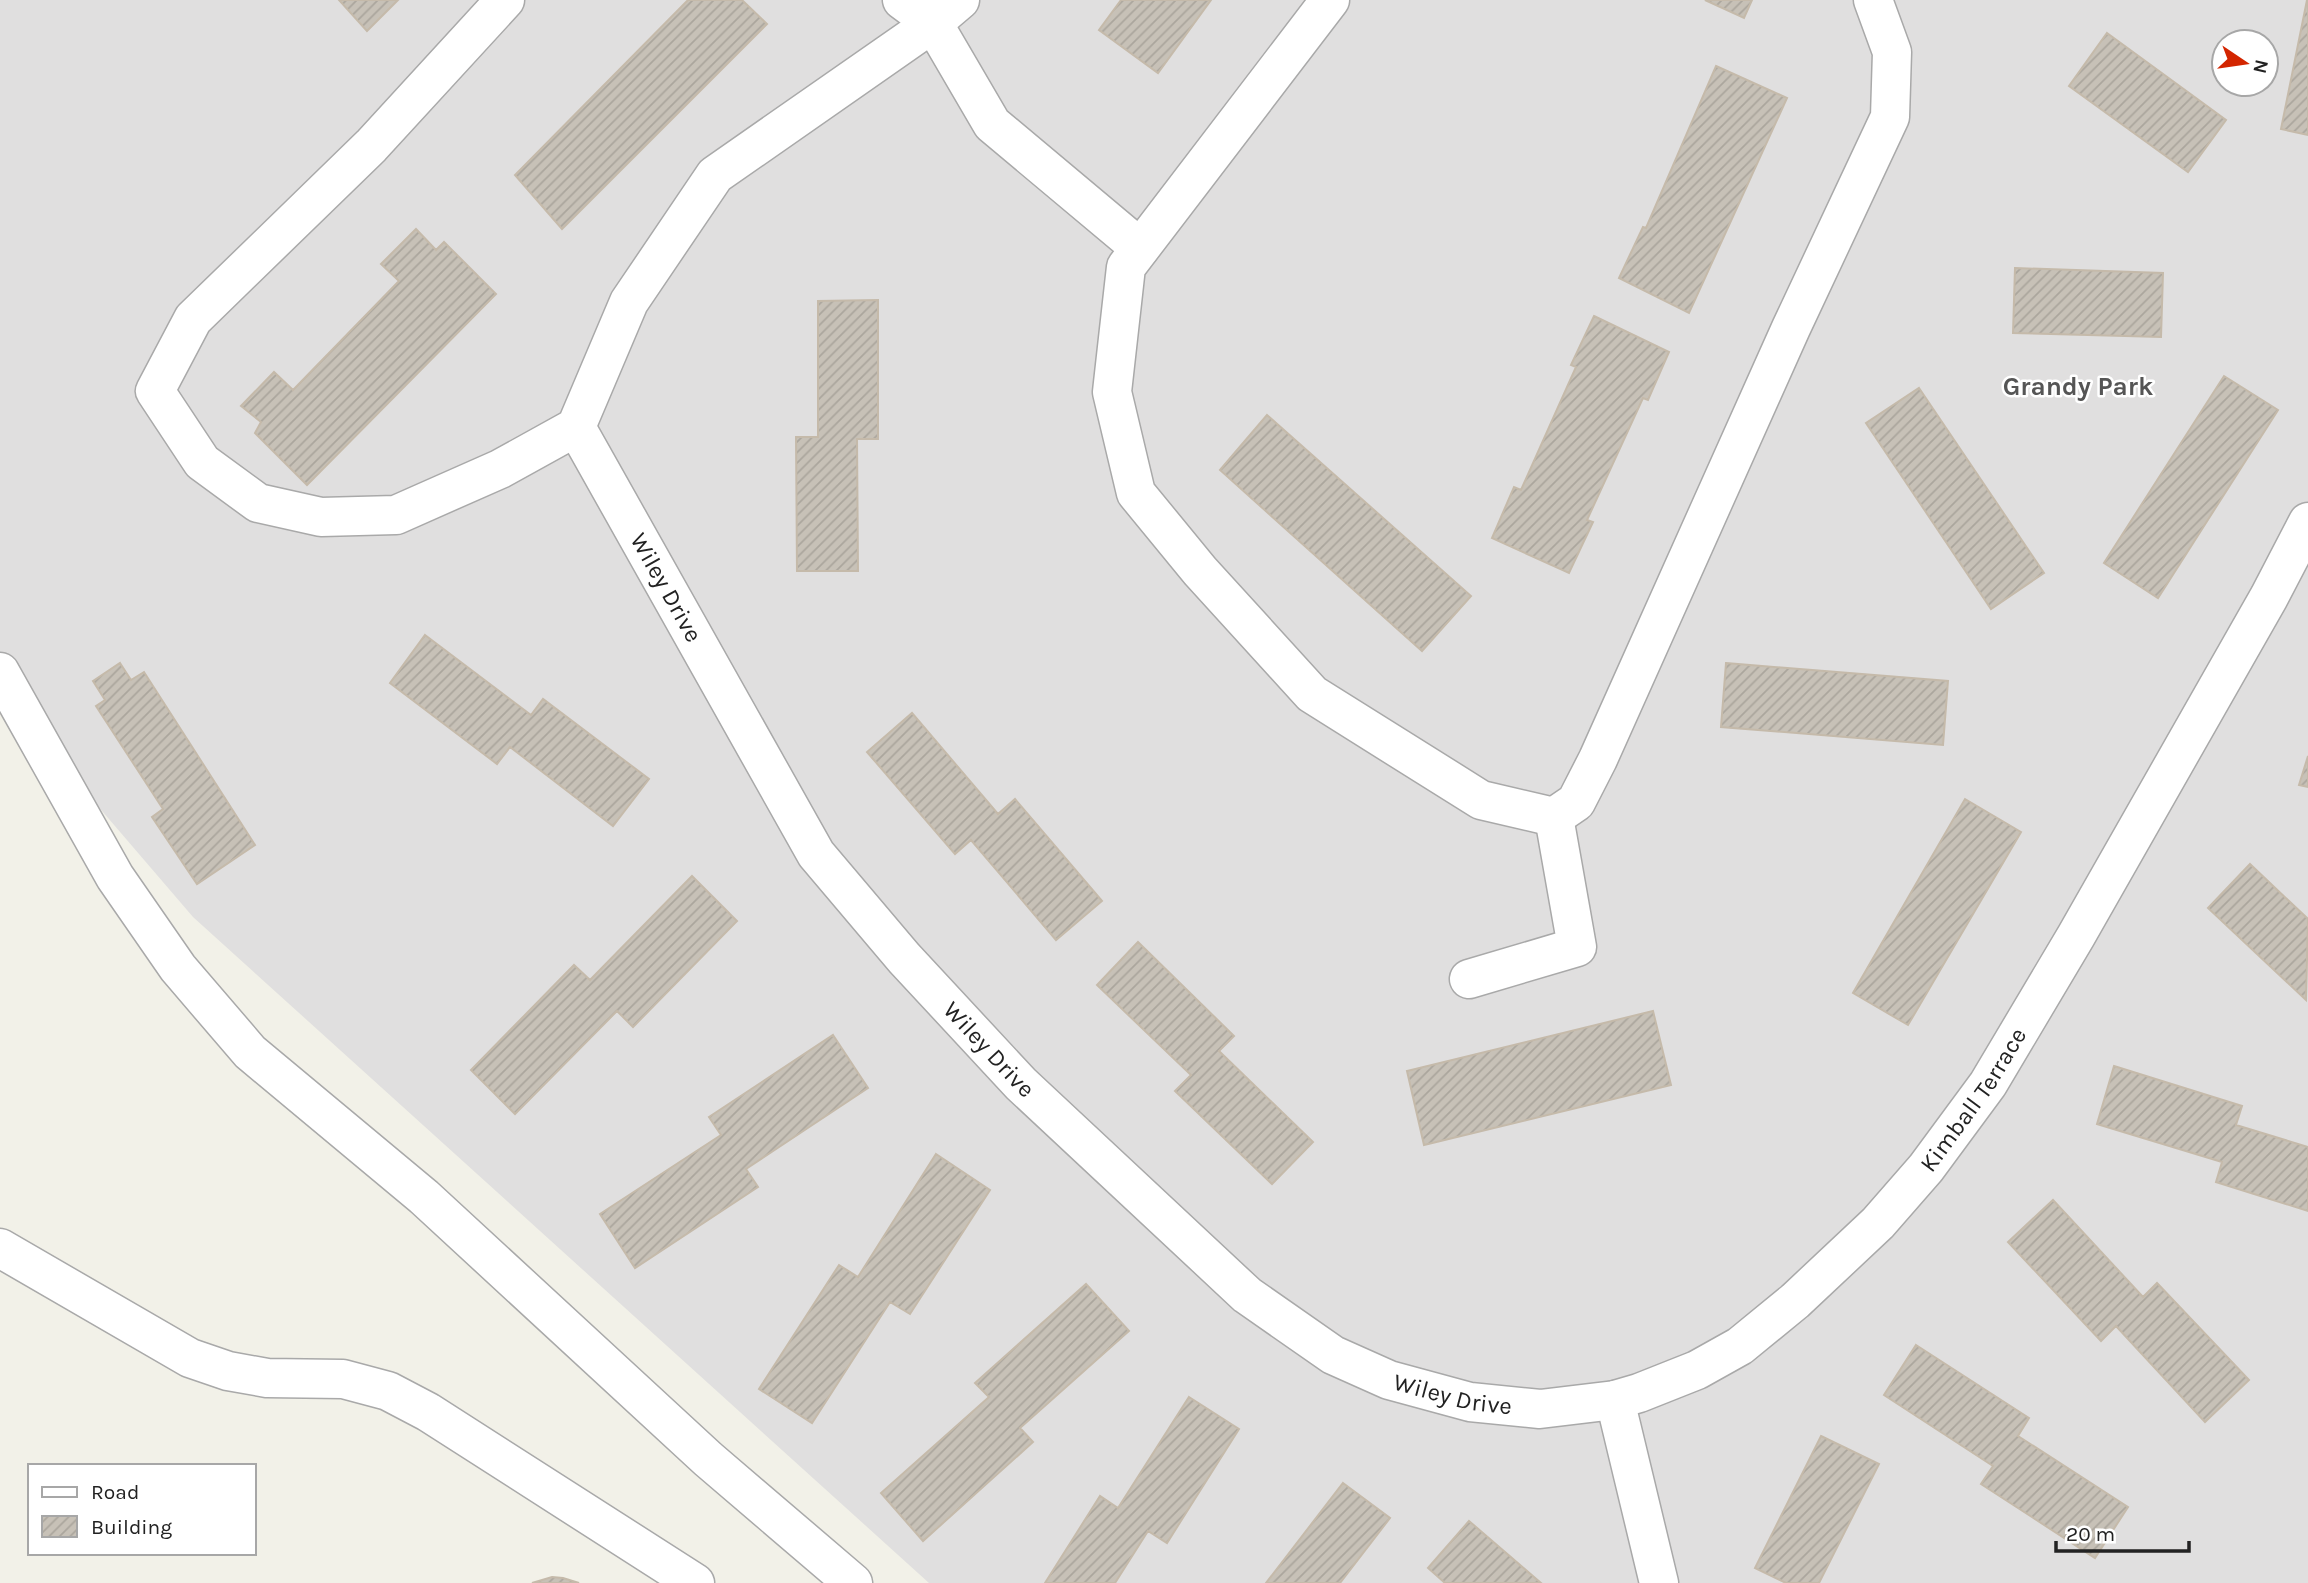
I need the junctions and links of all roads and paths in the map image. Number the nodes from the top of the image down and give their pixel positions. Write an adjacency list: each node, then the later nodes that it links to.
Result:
1 (505, 0): 7 (street)
2 (902, 0): 5 (street)
3 (1330, 0): 6 (street)
4 (1873, 0): 10 (street)
5 (947, 12): 6 (street); 7 (street)
6 (1140, 248): 10 (street)
7 (576, 427): 13 (street, Wiley Drive)
8 (2308, 523): 13 (street, Kimball Terrace)
9 (0, 672): 15 (street)
10 (1554, 817): 11 (street)
11 (1469, 979)
12 (0, 1248): 14 (street)
13 (1615, 1400): 16 (street)
14 (695, 1583)
15 (853, 1583)
16 (1658, 1583)

